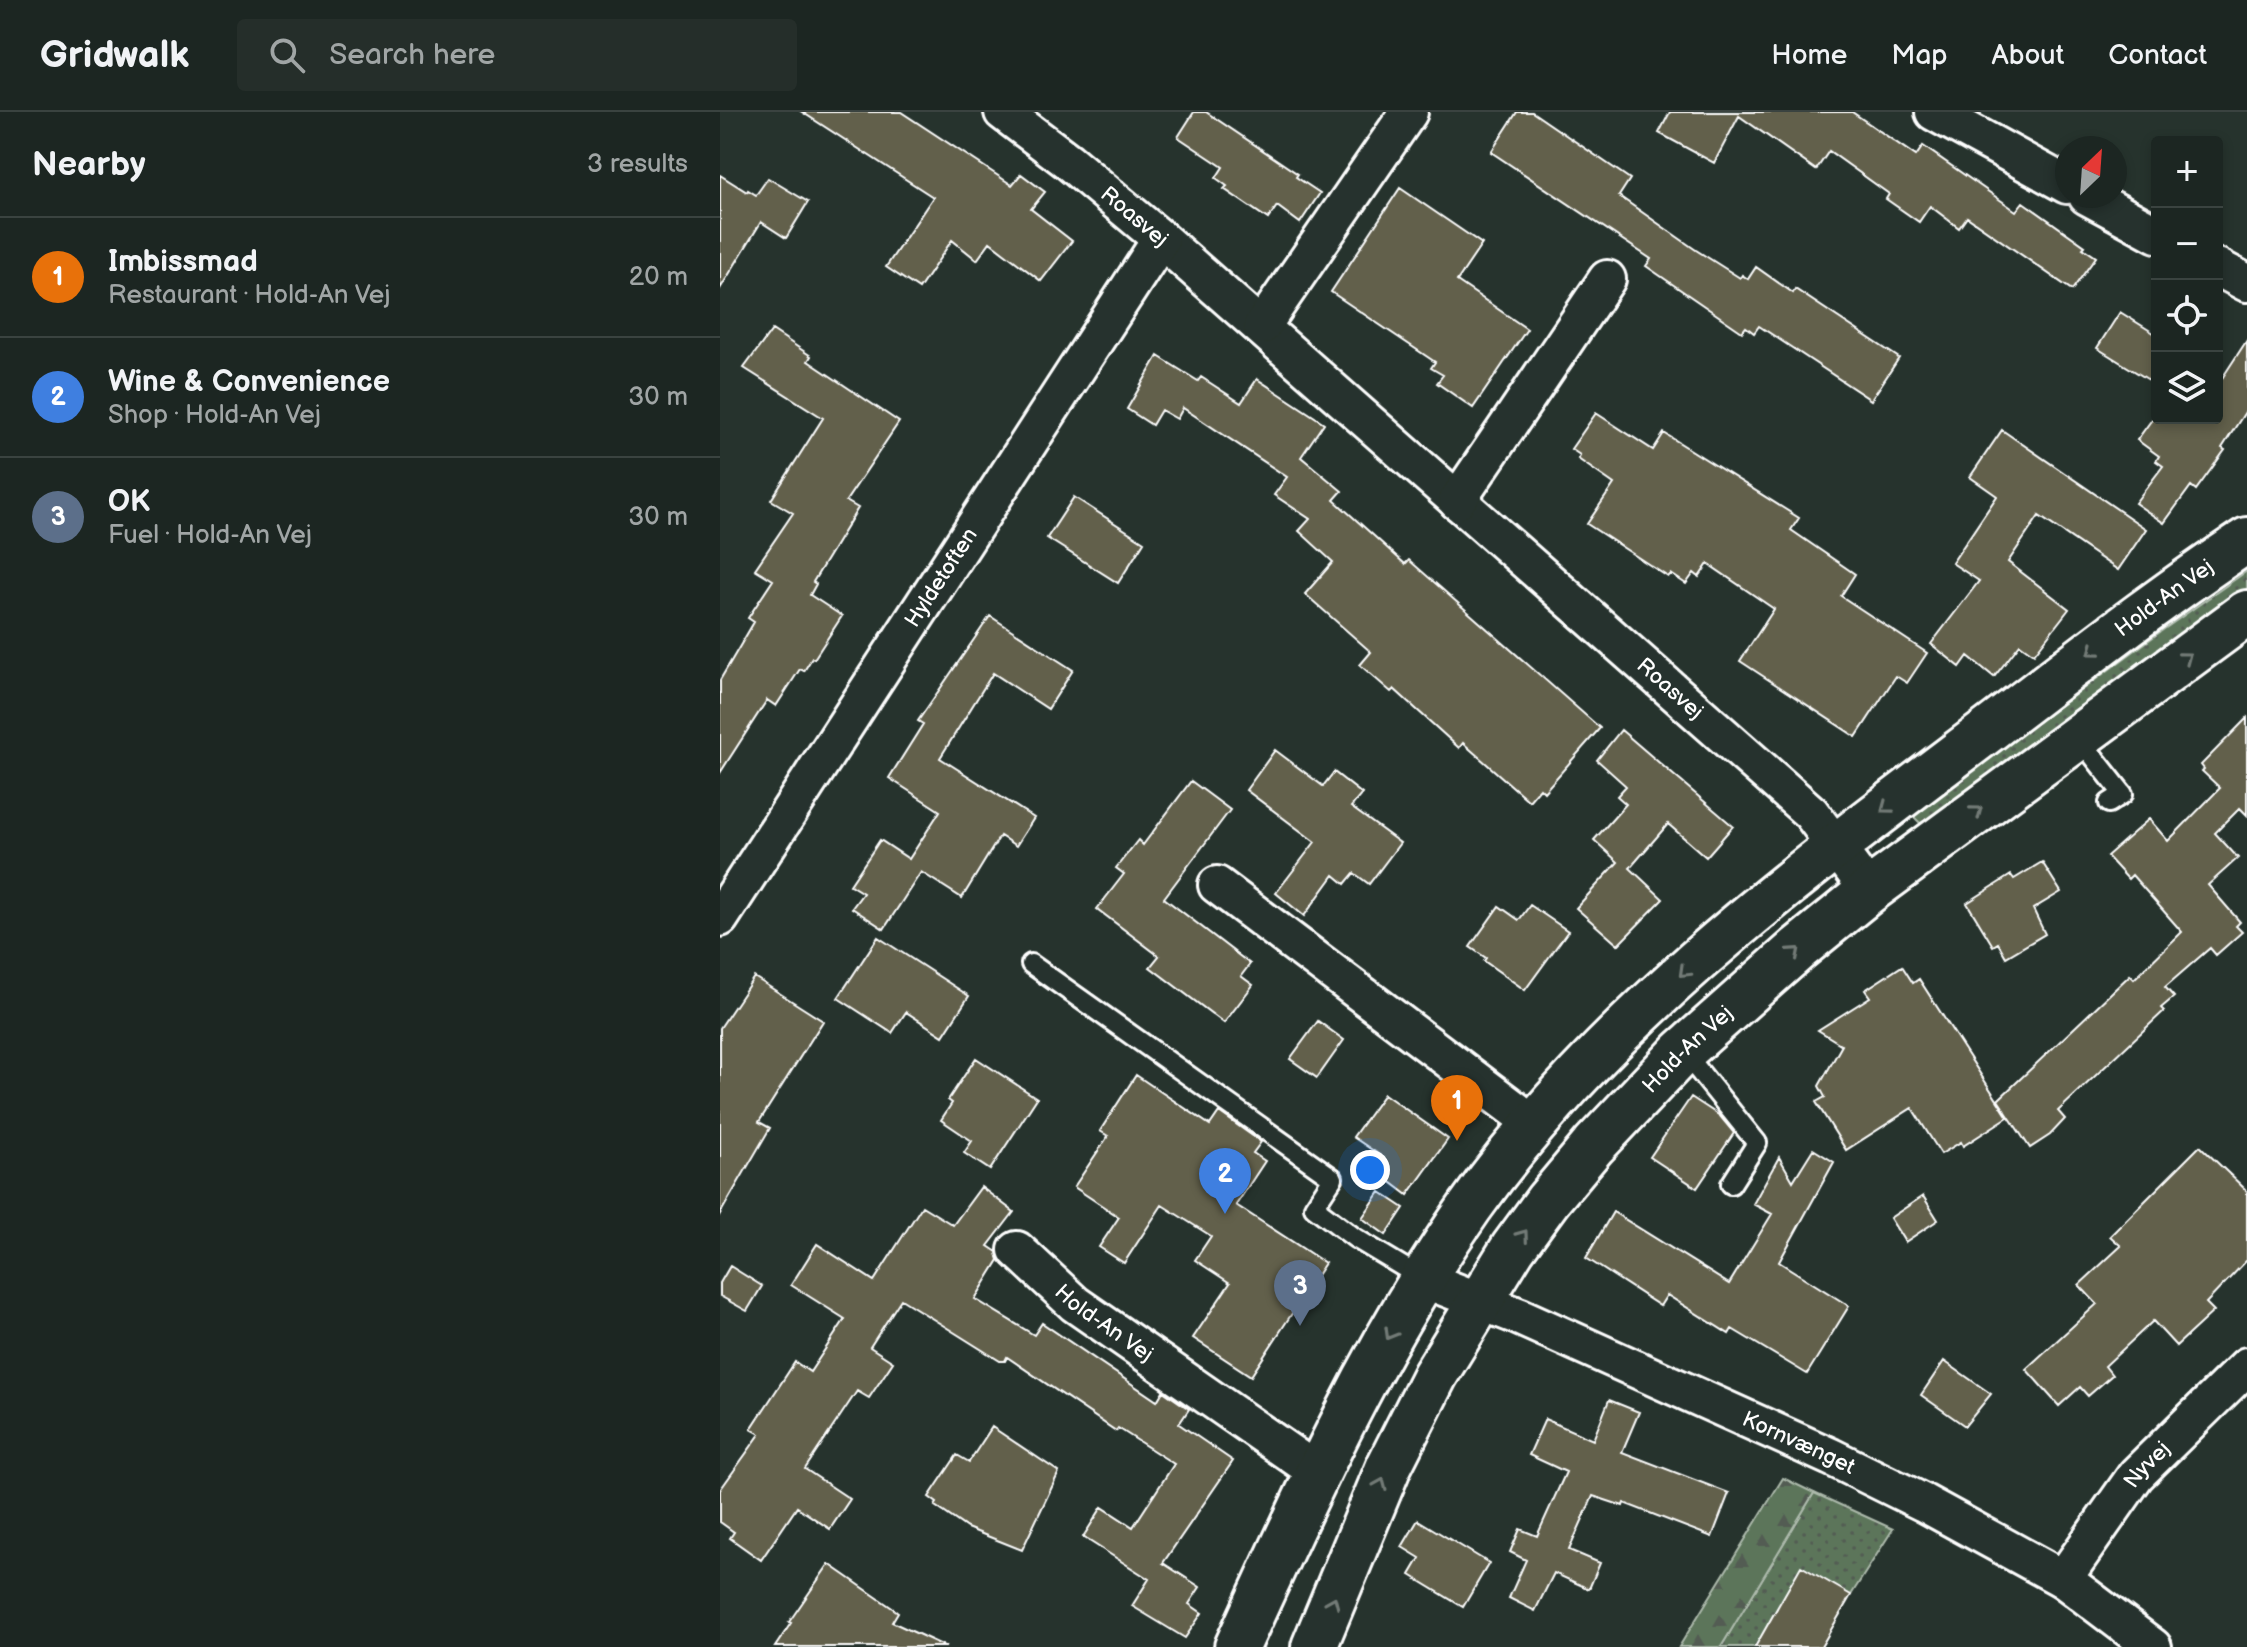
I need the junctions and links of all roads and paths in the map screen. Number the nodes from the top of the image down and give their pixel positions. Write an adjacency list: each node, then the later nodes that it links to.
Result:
1 (1003, 112): 7 (street, Roasvej)
2 (1409, 112): 11 (street)
3 (1934, 112): 4 (street)
4 (2055, 178)
5 (2109, 208): 6 (street)
6 (2151, 231)
7 (1161, 239): 11 (street, Roasvej); 20 (street, Hyldetoften)
8 (2223, 270): 10 (street)
9 (1607, 279): 12 (street)
10 (2247, 283)
11 (1262, 326): 12 (street, Roasvej)
12 (1457, 501): 17 (street, Roasvej)
13 (2247, 540): 17 (street, Hold-An Vej, one-way to 17)
14 (2247, 613): 15 (street, Hold-An Vej, one-way to 14)
15 (2078, 737): 16 (lane); 19 (street, Hold-An Vej, one-way to 15)
16 (2109, 803)
17 (1835, 846): 19 (street, Roasvej); 23 (street, Hold-An Vej, one-way to 23)
18 (1217, 885): 23 (street)
19 (1869, 891): 22 (street, Hold-An Vej, one-way to 19)
20 (720, 918)
21 (1031, 964): 26 (lane)
22 (1683, 1051): 24 (lane); 27 (street, Hold-An Vej, one-way to 22)
23 (1534, 1124): 26 (street, Hold-An Vej)
24 (1731, 1184)
25 (1017, 1250): 29 (street, Hold-An Vej)
26 (1423, 1279): 27 (street, Kornvænget); 29 (street, Hold-An Vej, one-way to 29)
27 (1481, 1301): 30 (street, Kornvænget); 33 (street, Hold-An Vej, one-way to 27)
28 (2247, 1366): 30 (street, Nyvej)
29 (1311, 1484): 31 (street, Hold-An Vej); 32 (street)
30 (2063, 1579): 34 (street, Kornvænget)
31 (1237, 1647)
32 (1268, 1647)
33 (1314, 1647)
34 (2153, 1647)

